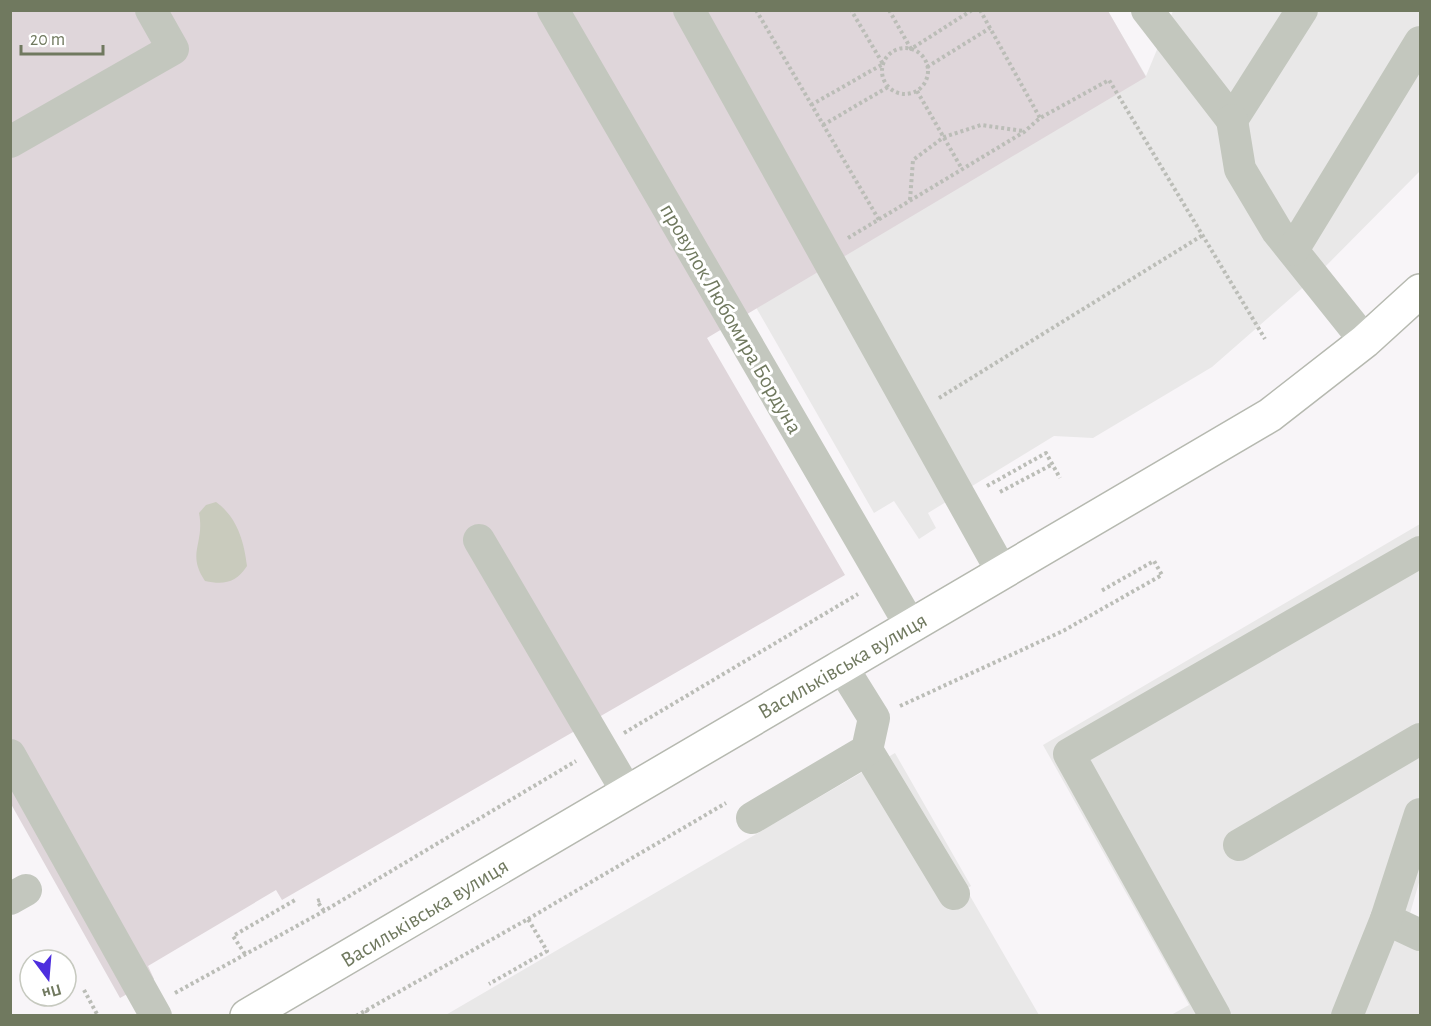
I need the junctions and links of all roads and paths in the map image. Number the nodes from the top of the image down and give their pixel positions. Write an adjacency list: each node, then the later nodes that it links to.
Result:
1 (151, 10): 24 (street)
2 (553, 10): 45 (street, провулок Любомира Бордуна)
3 (689, 10): 30 (street)
4 (756, 10): 18 (path)
5 (851, 10): 14 (path)
6 (889, 10): 13 (path)
7 (972, 10): 13 (path)
8 (980, 10): 11 (path)
9 (1148, 10): 20 (street)
10 (1302, 10): 20 (street)
11 (990, 28): 15 (path); 19 (path)
12 (1420, 42): 29 (street)
13 (911, 49): 14 (path); 15 (path)
14 (883, 64): 16 (path); 18 (path)
15 (927, 67): 17 (path)
16 (888, 87): 17 (path); 21 (path)
17 (917, 91): 23 (path)
18 (811, 105): 21 (path)
19 (1040, 118): 22 (path); 28 (path)
20 (1232, 120): 29 (street)
21 (823, 125): 27 (path)
22 (1024, 132): 23 (path); 25 (path)
23 (944, 137): 25 (path); 26 (path)
24 (10, 142)
25 (962, 169): 26 (path)
26 (910, 200): 27 (path)
27 (879, 220): 30 (path)
28 (1203, 235): 32 (path); 34 (path)
29 (1293, 250): 33 (street)
30 (823, 253): 34 (street)
31 (1420, 291): 33 (main road, Васильківська вулиця)
32 (1265, 339)
33 (1365, 341): 42 (main road, Васильківська вулиця)
34 (913, 414): 42 (street)
35 (1053, 464): 36 (path); 37 (path); 38 (path)
36 (1060, 478)
37 (977, 491)
38 (1000, 492)
39 (479, 540): 48 (street)
40 (1420, 552): 70 (street)
41 (1154, 561): 43 (path)
42 (1002, 572): 45 (main road, Васильківська вулиця)
43 (1101, 591)
44 (860, 592): 48 (path)
45 (910, 625): 46 (main road, Васильківська вулиця)
46 (841, 665): 49 (street); 51 (main road, Васильківська вулиця)
47 (1420, 739): 54 (street)
48 (600, 747): 51 (street); 58 (path)
49 (867, 750): 53 (street); 55 (street)
50 (10, 754): 65 (street)
51 (627, 792): 67 (main road, Васильківська вулиця)
52 (1420, 814): 59 (street)
53 (752, 818)
54 (1239, 845)
55 (954, 894)
56 (295, 900): 61 (path)
57 (320, 900): 58 (path)
58 (324, 911): 61 (path)
59 (1386, 919): 60 (street); 71 (street)
60 (1420, 935)
61 (245, 954): 65 (path)
62 (489, 984): 64 (path)
63 (84, 990): 66 (path)
64 (366, 1010): 68 (path); 69 (path)
65 (153, 1011)
66 (98, 1016)
67 (247, 1016)
68 (356, 1016)
69 (369, 1016)
70 (1215, 1016)
71 (1347, 1016)

